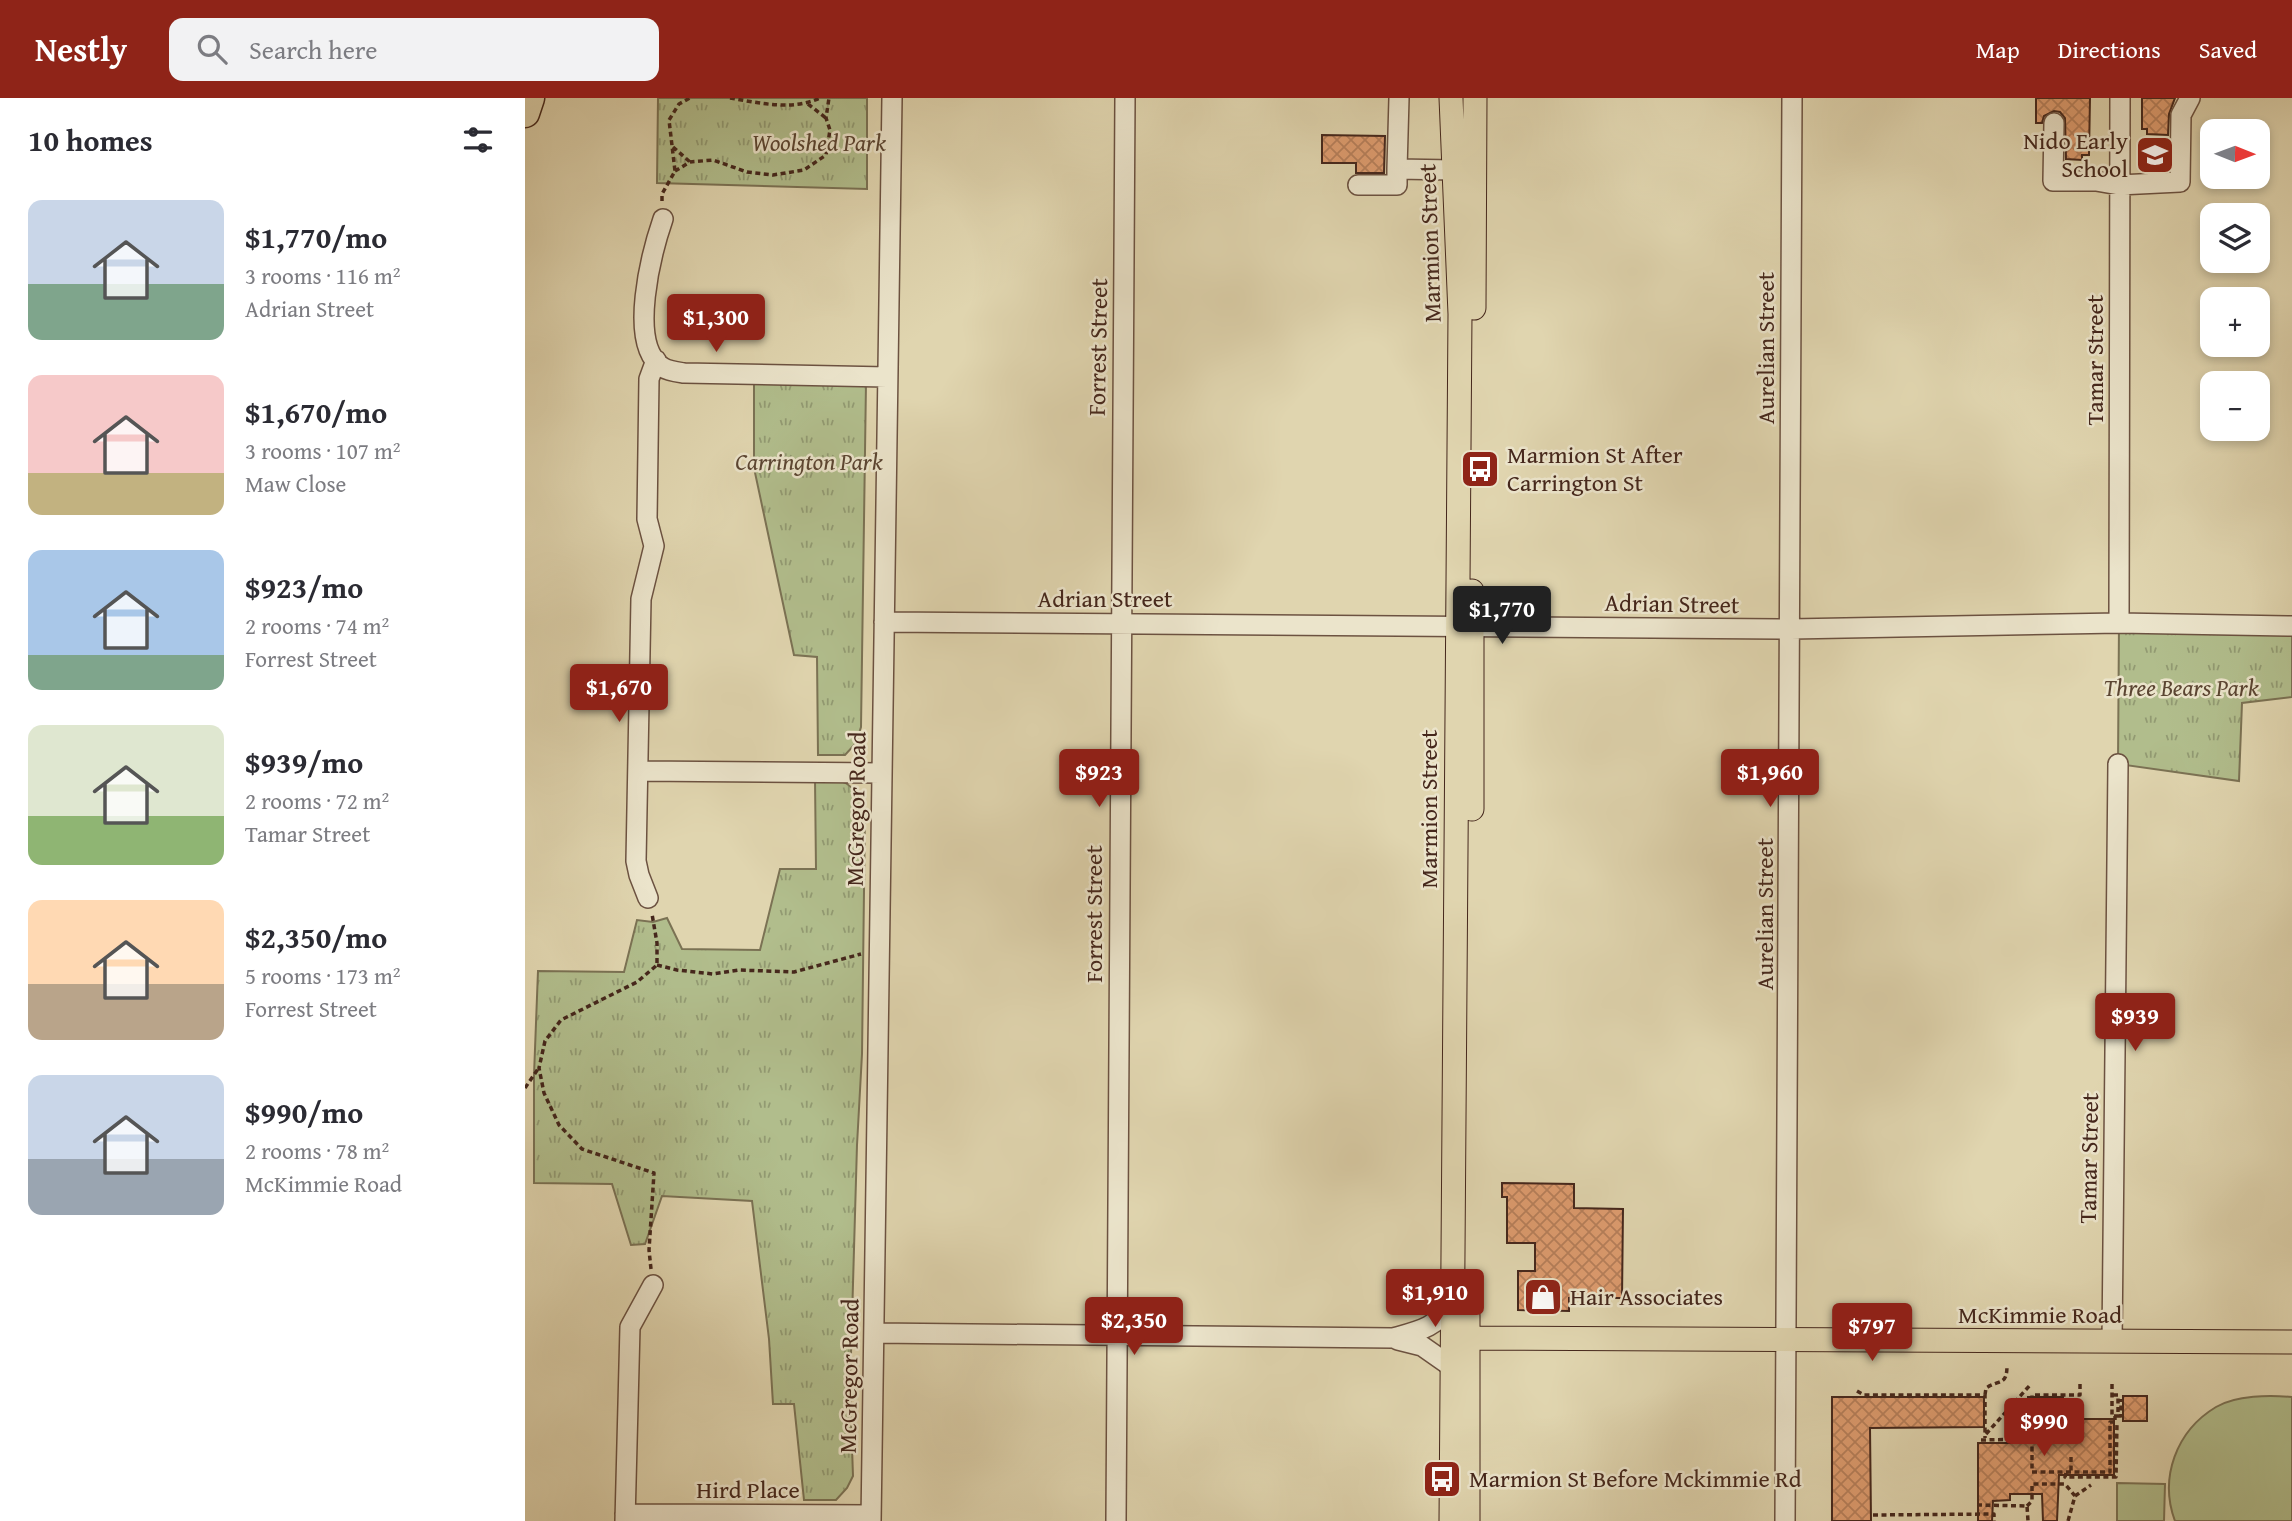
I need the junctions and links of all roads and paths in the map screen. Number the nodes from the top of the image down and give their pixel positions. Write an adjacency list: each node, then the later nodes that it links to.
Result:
1 (530, 98): 15 (highway)
2 (690, 98): 18 (path)
3 (730, 98): 14 (path)
4 (820, 98): 14 (path)
5 (829, 98): 16 (path)
6 (892, 98): 27 (street, McGregor Road)
7 (1125, 98): 30 (street, Forrest Street)
8 (1399, 98): 20 (street)
9 (1451, 98): 21 (main road, Marmion Street)
10 (1475, 98): 31 (main road, Marmion Street)
11 (1792, 98): 33 (street, Aurelian Street)
12 (2120, 98): 24 (street, Tamar Street)
13 (2190, 98): 24 (street)
14 (807, 104): 16 (path)
15 (525, 113)
16 (826, 118): 19 (path)
17 (2054, 123): 24 (street)
18 (673, 147): 19 (path); 22 (path)
19 (690, 162): 22 (path)
20 (1397, 169): 21 (street); 23 (street)
21 (1454, 170): 31 (main road, Marmion Street)
22 (675, 171): 25 (path)
23 (1358, 185)
24 (2119, 185): 29 (street, Tamar Street)
25 (663, 219): 26 (street)
26 (656, 360): 27 (street); 35 (street)
27 (887, 377): 28 (street, McGregor Road)
28 (884, 622): 30 (street, Adrian Street); 36 (street, McGregor Road)
29 (2119, 623): 32 (street, Adrian Street); 33 (street, Adrian Street)
30 (1120, 624): 31 (street, Adrian Street); 45 (street, Forrest Street)
31 (1465, 626): 33 (street, Adrian Street); 43 (main road, Marmion Street); 47 (main road, Marmion Street)
32 (2292, 626)
33 (1791, 629): 48 (street, Aurelian Street)
34 (2118, 764): 49 (street, Tamar Street)
35 (638, 771): 36 (street); 37 (street)
36 (881, 773): 38 (street, McGregor Road)
37 (649, 898): 39 (path)
38 (879, 951): 39 (path); 44 (street, McGregor Road)
39 (657, 965): 40 (path)
40 (539, 1068): 41 (path); 42 (path)
41 (525, 1088)
42 (653, 1285): 74 (street, Hird Place)
43 (1453, 1304): 46 (street); 47 (main road, Marmion Street)
44 (874, 1333): 45 (street); 75 (street, McGregor Road)
45 (1117, 1337): 46 (street); 76 (street, Forrest Street)
46 (1394, 1338): 52 (street)
47 (1460, 1338): 48 (main road, McKimmie Road); 52 (main road, Marmion Street); 78 (main road, Marmion Street)
48 (1787, 1341): 49 (main road, McKimmie Road); 79 (street, Aurelian Street)
49 (2112, 1342): 50 (main road, McKimmie Road)
50 (2292, 1342)
51 (2007, 1365): 57 (path)
52 (1452, 1367): 77 (main road, Marmion Street)
53 (2031, 1384): 61 (path)
54 (2080, 1384): 62 (path)
55 (2112, 1384): 59 (path)
56 (1857, 1391): 57 (path)
57 (1985, 1395): 61 (path)
58 (2121, 1399): 59 (path)
59 (2117, 1416): 60 (path)
60 (2115, 1422): 65 (path); 66 (path)
61 (1984, 1438): 62 (path)
62 (2032, 1439): 64 (path)
63 (2071, 1457): 65 (path)
64 (2032, 1472): 66 (path); 67 (path)
65 (2071, 1472): 66 (path)
66 (2066, 1475): 68 (path)
67 (2032, 1484): 68 (path); 72 (path)
68 (2065, 1485): 70 (path)
69 (2091, 1485): 70 (path)
70 (2075, 1496): 82 (path)
71 (1977, 1506): 72 (path)
72 (2027, 1506): 81 (path)
73 (1873, 1515): 80 (path)
74 (625, 1517): 75 (street, Hird Place)
75 (871, 1518)
76 (1116, 1521)
77 (1451, 1521)
78 (1468, 1521)
79 (1785, 1521)
80 (1994, 1521)
81 (2028, 1521)
82 (2068, 1521)

